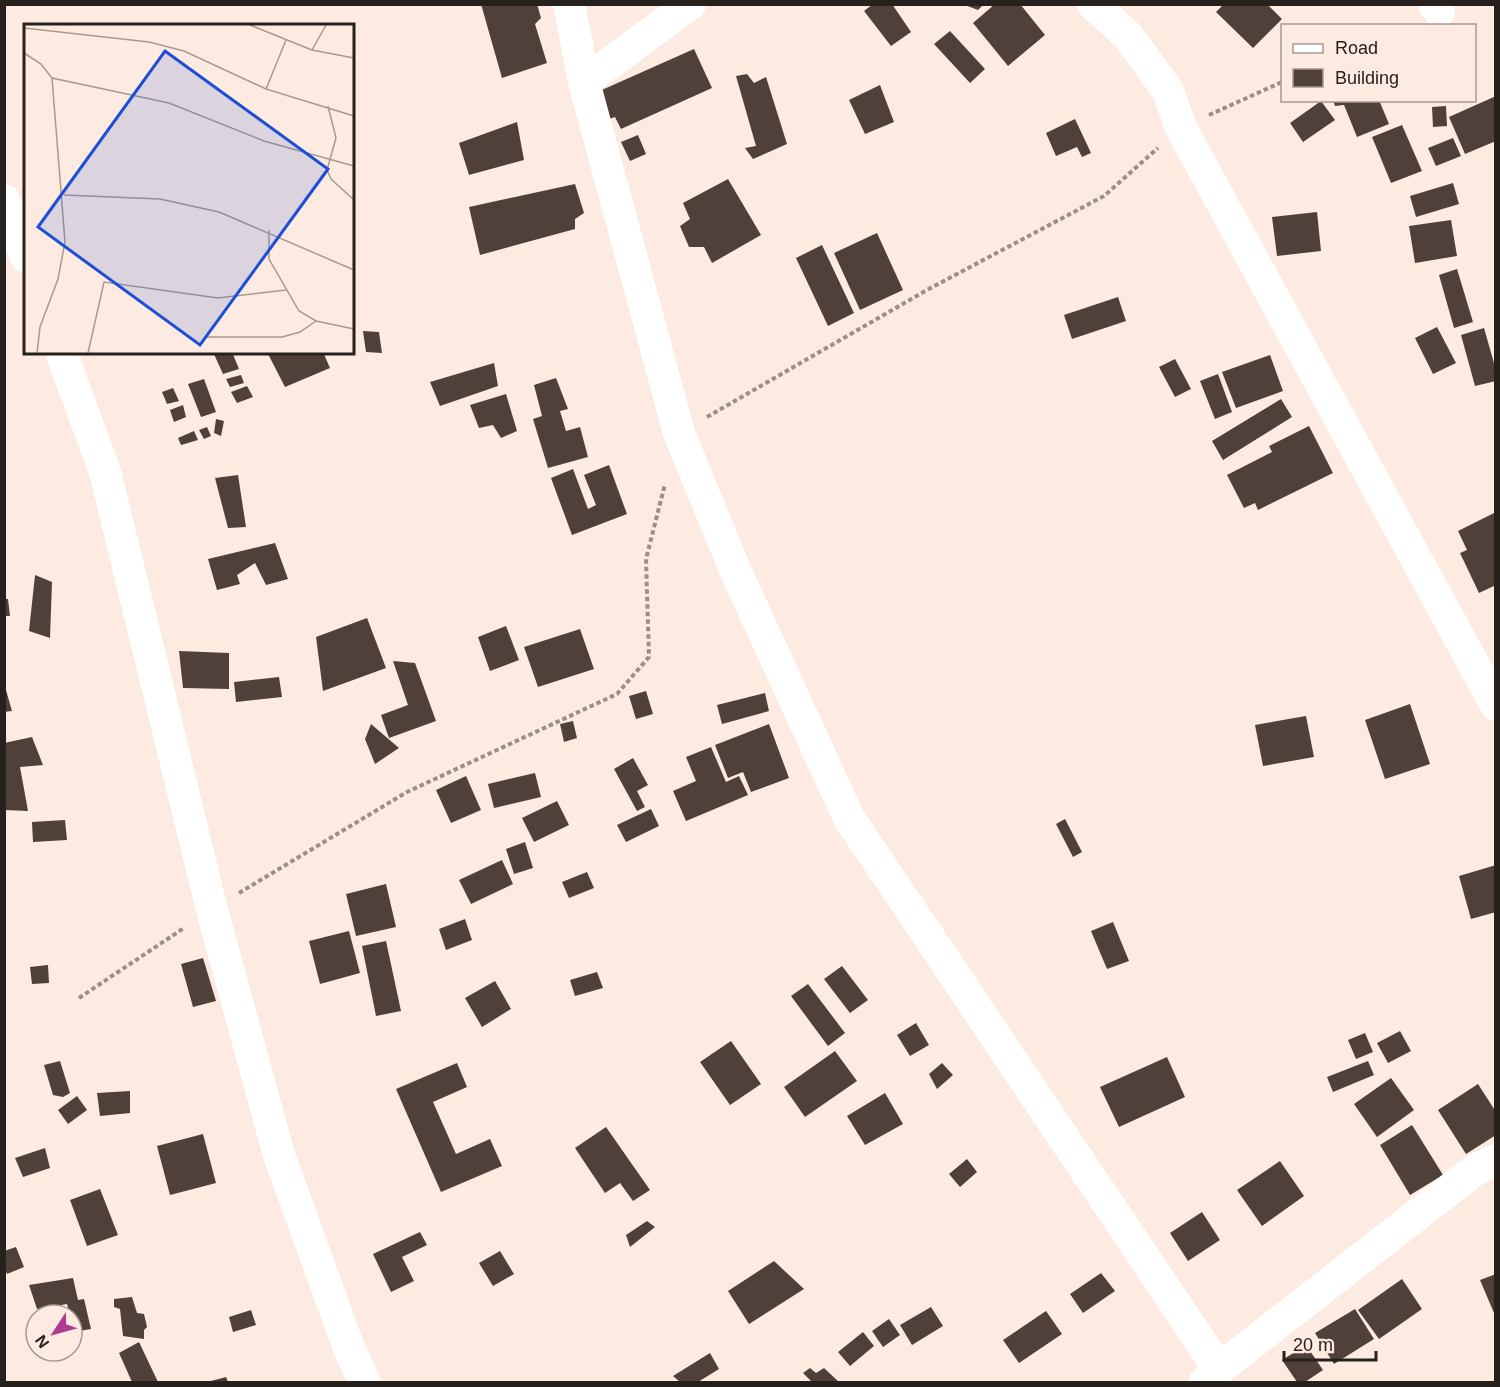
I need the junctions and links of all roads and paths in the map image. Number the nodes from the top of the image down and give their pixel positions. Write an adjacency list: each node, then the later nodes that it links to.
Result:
1 (569, 4): 4 (street)
2 (690, 4): 4 (street)
3 (1093, 4): 6 (street)
4 (584, 82): 10 (street)
5 (1281, 82): 6 (path)
6 (1181, 128): 10 (path); 12 (street)
7 (4, 200): 8 (street)
8 (24, 252)
9 (62, 354): 13 (street)
10 (678, 434): 16 (street)
11 (667, 479): 13 (path)
12 (1496, 705)
13 (212, 910): 14 (path); 17 (street)
14 (79, 998)
15 (1496, 1160): 16 (street)
16 (1212, 1376)
17 (365, 1383)

